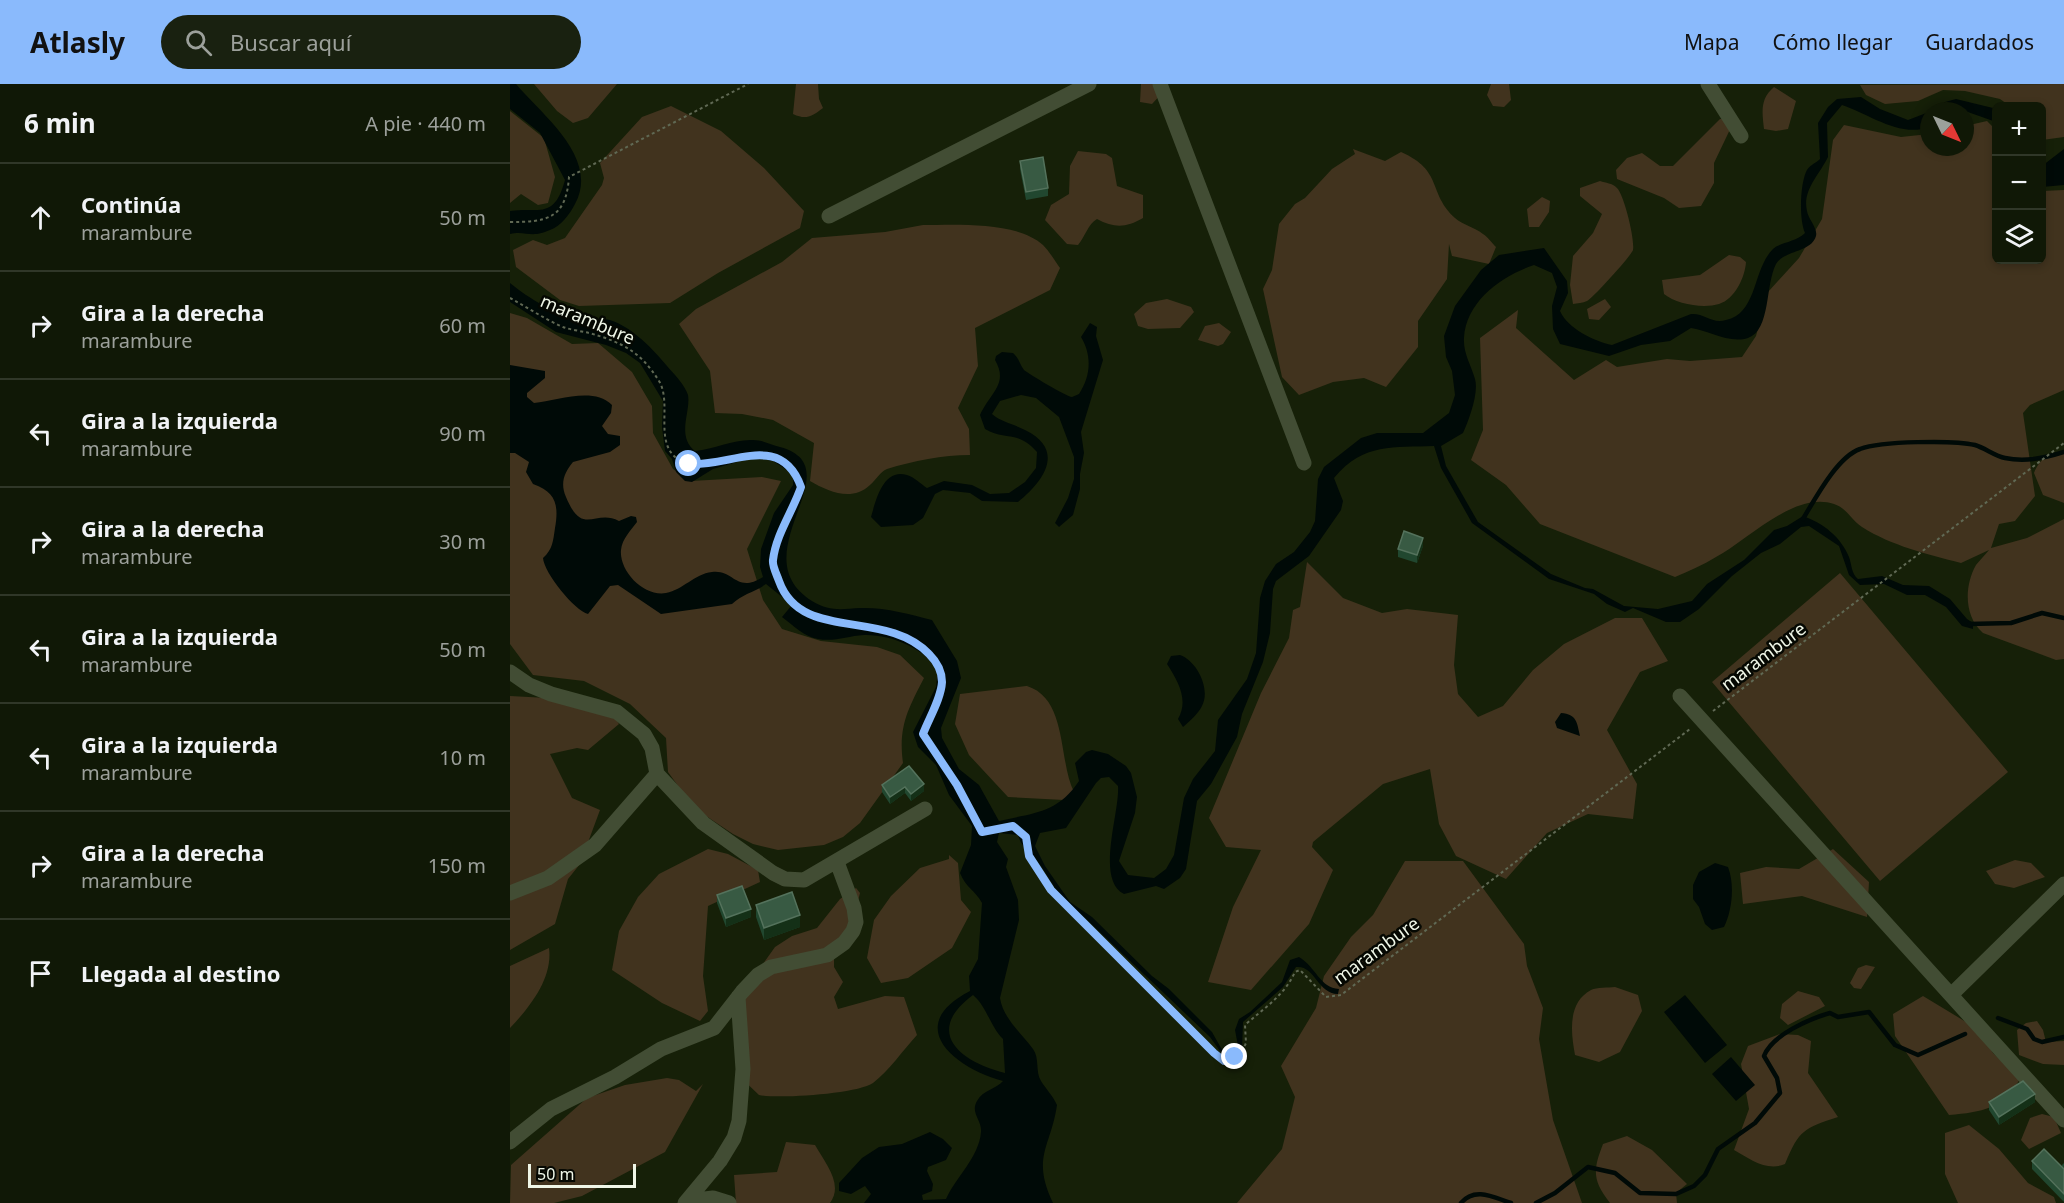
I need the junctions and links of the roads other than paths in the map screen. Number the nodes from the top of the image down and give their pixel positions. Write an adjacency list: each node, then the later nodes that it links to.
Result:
1 (1089, 84): 5 (street)
2 (1160, 84): 6 (street)
3 (1708, 84): 4 (street)
4 (1740, 136)
5 (829, 216)
6 (1304, 463)
7 (510, 672): 9 (street)
8 (1680, 696): 14 (street)
9 (657, 774): 11 (street); 13 (street)
10 (925, 809): 11 (street)
11 (837, 862): 15 (street)
12 (2064, 885): 14 (street)
13 (510, 893)
14 (1951, 994): 16 (street)
15 (738, 997): 17 (street); 18 (street)
16 (2064, 1120)
17 (510, 1142)
18 (686, 1202): 19 (street)
19 (729, 1203)

